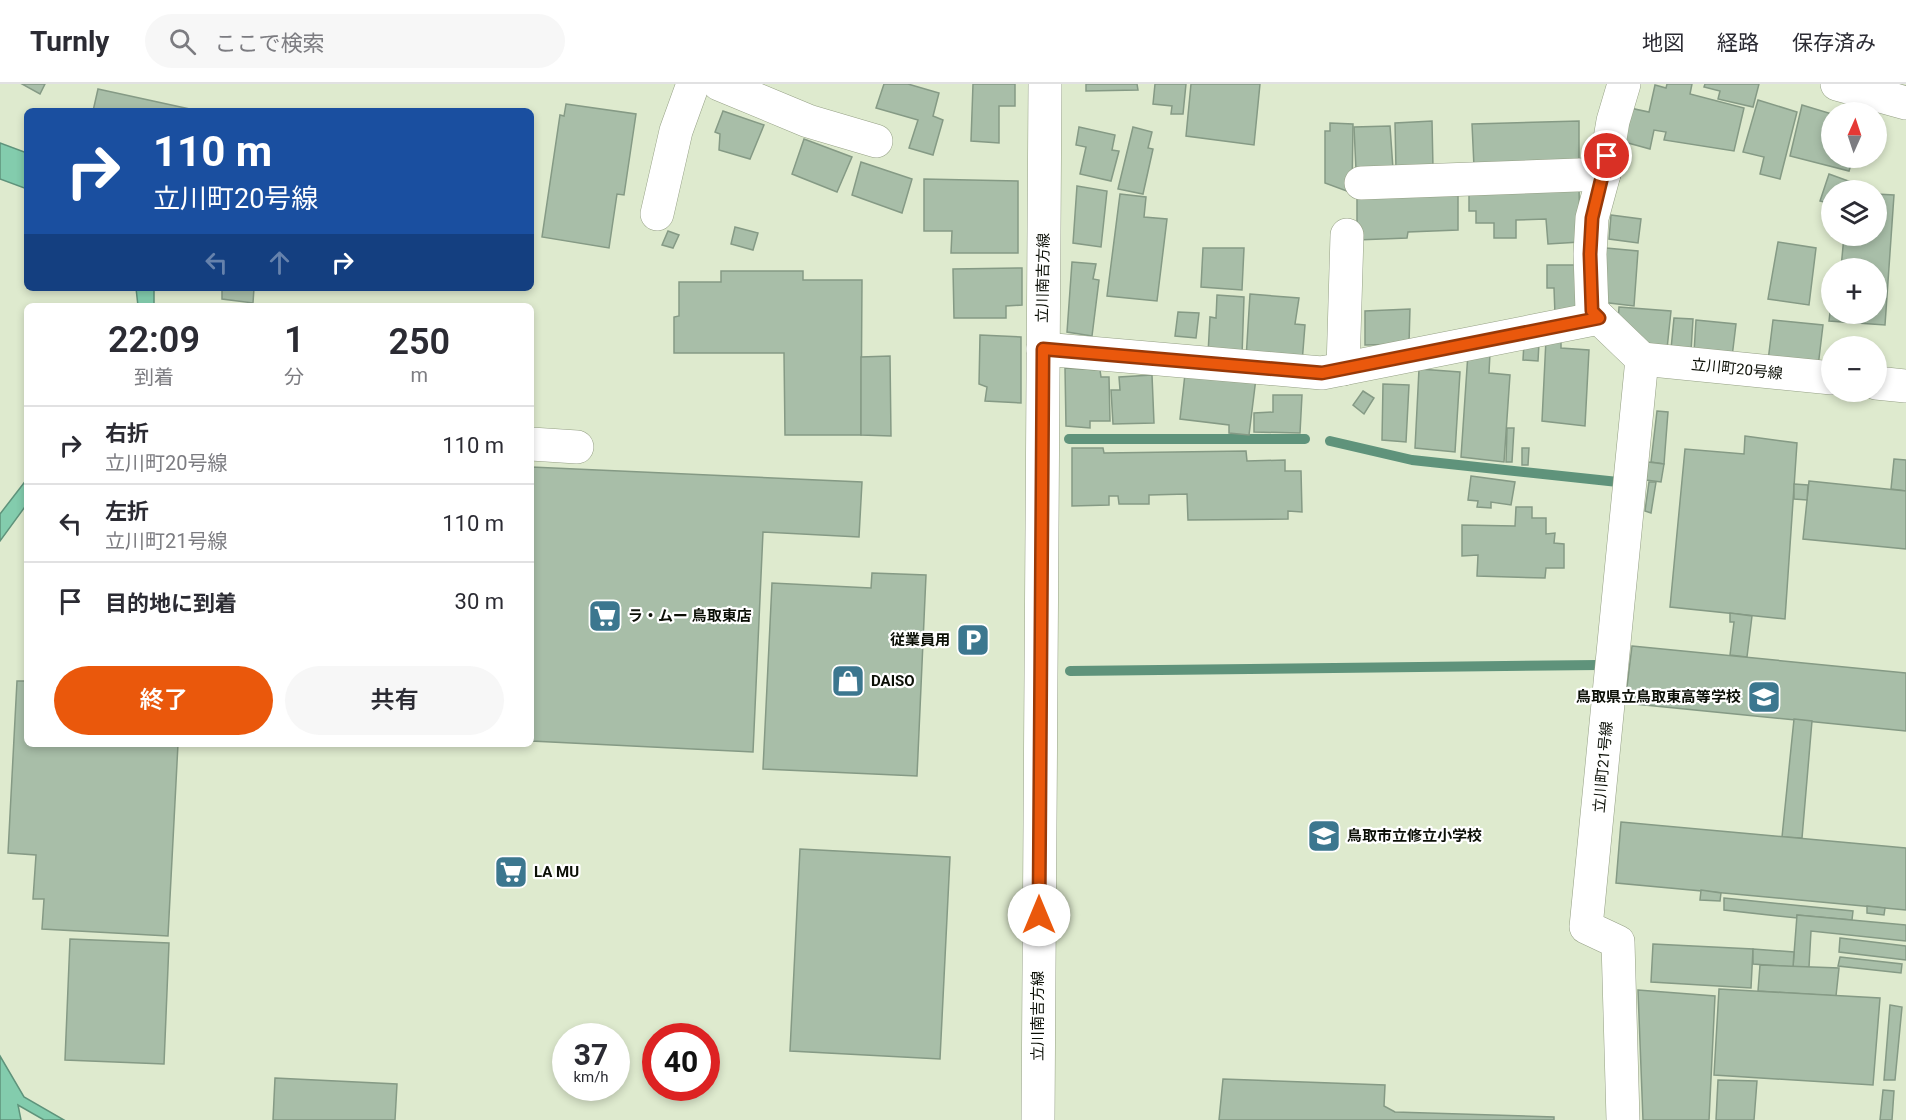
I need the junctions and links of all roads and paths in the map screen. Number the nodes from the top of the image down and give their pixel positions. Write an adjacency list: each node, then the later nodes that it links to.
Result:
1 (693, 84): 10 (street)
2 (719, 84): 7 (street)
3 (1045, 84): 13 (street, 立川南吉方線)
4 (1624, 84): 8 (street)
5 (1837, 84): 6 (street)
6 (1906, 103)
7 (876, 141)
8 (1604, 174): 9 (street); 12 (street)
9 (1361, 183)
10 (657, 214)
11 (1347, 235): 15 (street)
12 (1599, 318): 14 (street); 15 (street)
13 (1043, 349): 15 (street); 21 (street, 立川南吉方線)
14 (1642, 359): 16 (street, 立川町20号線); 22 (street, 立川町21号線)
15 (1343, 369)
16 (1821, 377)
17 (1887, 384): 18 (street)
18 (1906, 386)
19 (534, 444): 20 (street)
20 (577, 447)
21 (1038, 1120)
22 (1623, 1120)

